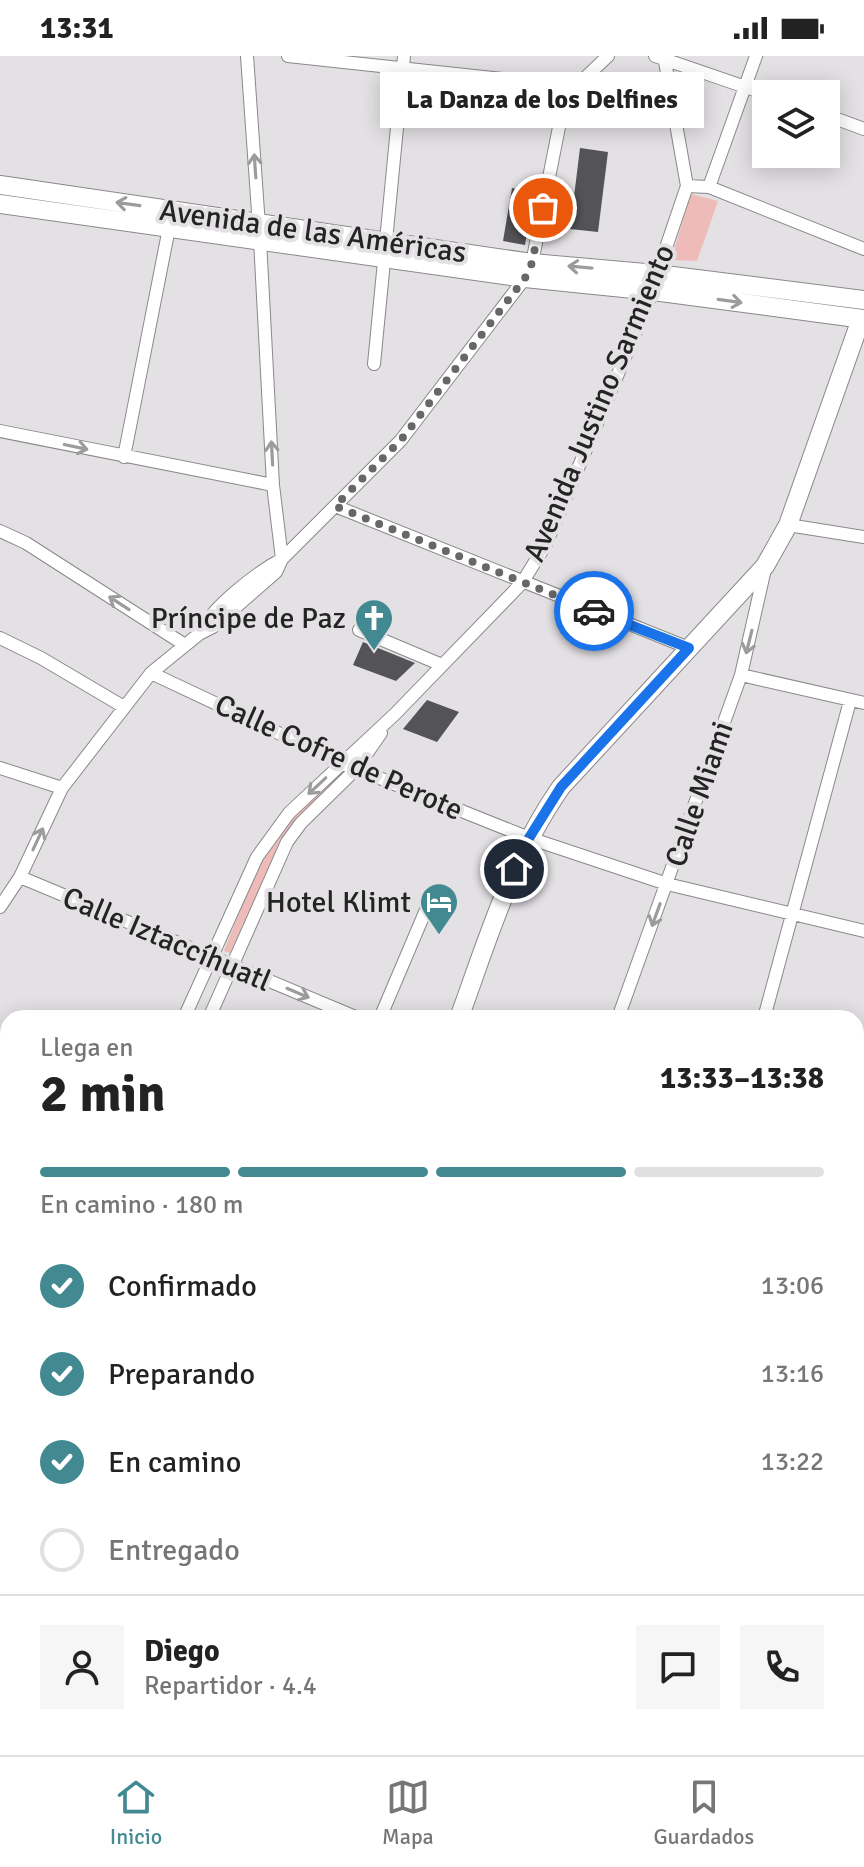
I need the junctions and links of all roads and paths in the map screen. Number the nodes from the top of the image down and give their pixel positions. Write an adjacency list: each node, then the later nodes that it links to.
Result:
1 (247, 56): 17 (street, one-way to 1)
2 (288, 56): 6 (street)
3 (608, 56): 7 (street)
4 (756, 56): 8 (street)
5 (661, 57): 8 (street); 13 (street)
6 (403, 63): 7 (street); 19 (street)
7 (576, 87): 20 (street)
8 (745, 87): 9 (street); 14 (street)
9 (752, 89)
10 (840, 120): 11 (street)
11 (864, 129)
12 (0, 185): 17 (main road, Avenida de las Américas, one-way to 12)
13 (687, 186): 14 (street); 21 (street, Avenida Justino Sarmiento)
14 (709, 187): 18 (street)
15 (0, 204): 16 (main road, Avenida de las Américas)
16 (169, 228): 17 (main road, Avenida de las Américas); 25 (street)
17 (260, 232): 19 (main road, Avenida de las Américas); 26 (street, one-way to 17)
18 (864, 249)
19 (386, 250): 20 (main road, Avenida de las Américas); 23 (street)
20 (528, 271): 21 (main road, Avenida de las Américas); 27 (street)
21 (655, 282): 22 (main road, Avenida de las Américas); 33 (street, Avenida Justino Sarmiento)
22 (863, 312): 28 (main road)
23 (374, 364)
24 (0, 431): 25 (street, one-way to 25)
25 (124, 457): 26 (street)
26 (273, 485): 31 (street)
27 (335, 506): 31 (street); 33 (street)
28 (788, 525): 30 (street); 32 (main road)
29 (0, 531): 36 (street, one-way to 29)
30 (864, 537)
31 (282, 559): 36 (street)
32 (765, 566): 37 (main road); 40 (street, Calle Miami, one-way to 40)
33 (522, 583): 37 (street); 38 (street, Avenida Justino Sarmiento)
34 (359, 630): 38 (street)
35 (0, 638): 43 (street)
36 (185, 645): 39 (street)
37 (689, 648): 49 (main road)
38 (442, 665): 44 (street, Avenida Justino Sarmiento)
39 (151, 673): 43 (street); 45 (street, Calle Cofre de Perote)
40 (741, 675): 41 (street); 51 (street, Calle Miami)
41 (850, 701): 42 (street); 54 (street)
42 (864, 703)
43 (124, 707): 48 (street)
44 (395, 714): 45 (street, Avenida Justino Sarmiento); 47 (street, Avenida Justino Sarmiento)
45 (342, 763): 47 (street, Calle Cofre de Perote); 56 (street, Avenida Justino Sarmiento, one-way to 56)
46 (0, 768): 48 (street)
47 (356, 769): 49 (street, Calle Cofre de Perote); 57 (street, Avenida Justino Sarmiento)
48 (62, 788): 50 (street, one-way to 48)
49 (529, 838): 51 (street, Calle Cofre de Perote); 62 (main road)
50 (20, 877): 53 (street); 56 (street, Calle Iztaccíhuatl)
51 (667, 884): 54 (street, Calle Cofre de Perote); 63 (street, Calle Miami, one-way to 63)
52 (431, 898): 61 (street)
53 (0, 907)
54 (793, 913): 55 (street, Calle Cofre de Perote); 64 (street)
55 (864, 931)
56 (212, 959): 57 (street, Calle Iztaccíhuatl); 58 (street, Avenida Justino Sarmiento)
57 (234, 966): 59 (street, Avenida Justino Sarmiento); 60 (street, Calle Iztaccíhuatl, one-way to 60)
58 (188, 1010)
59 (213, 1010)
60 (339, 1010)
61 (383, 1010)
62 (462, 1010)
63 (621, 1010)
64 (766, 1010)

